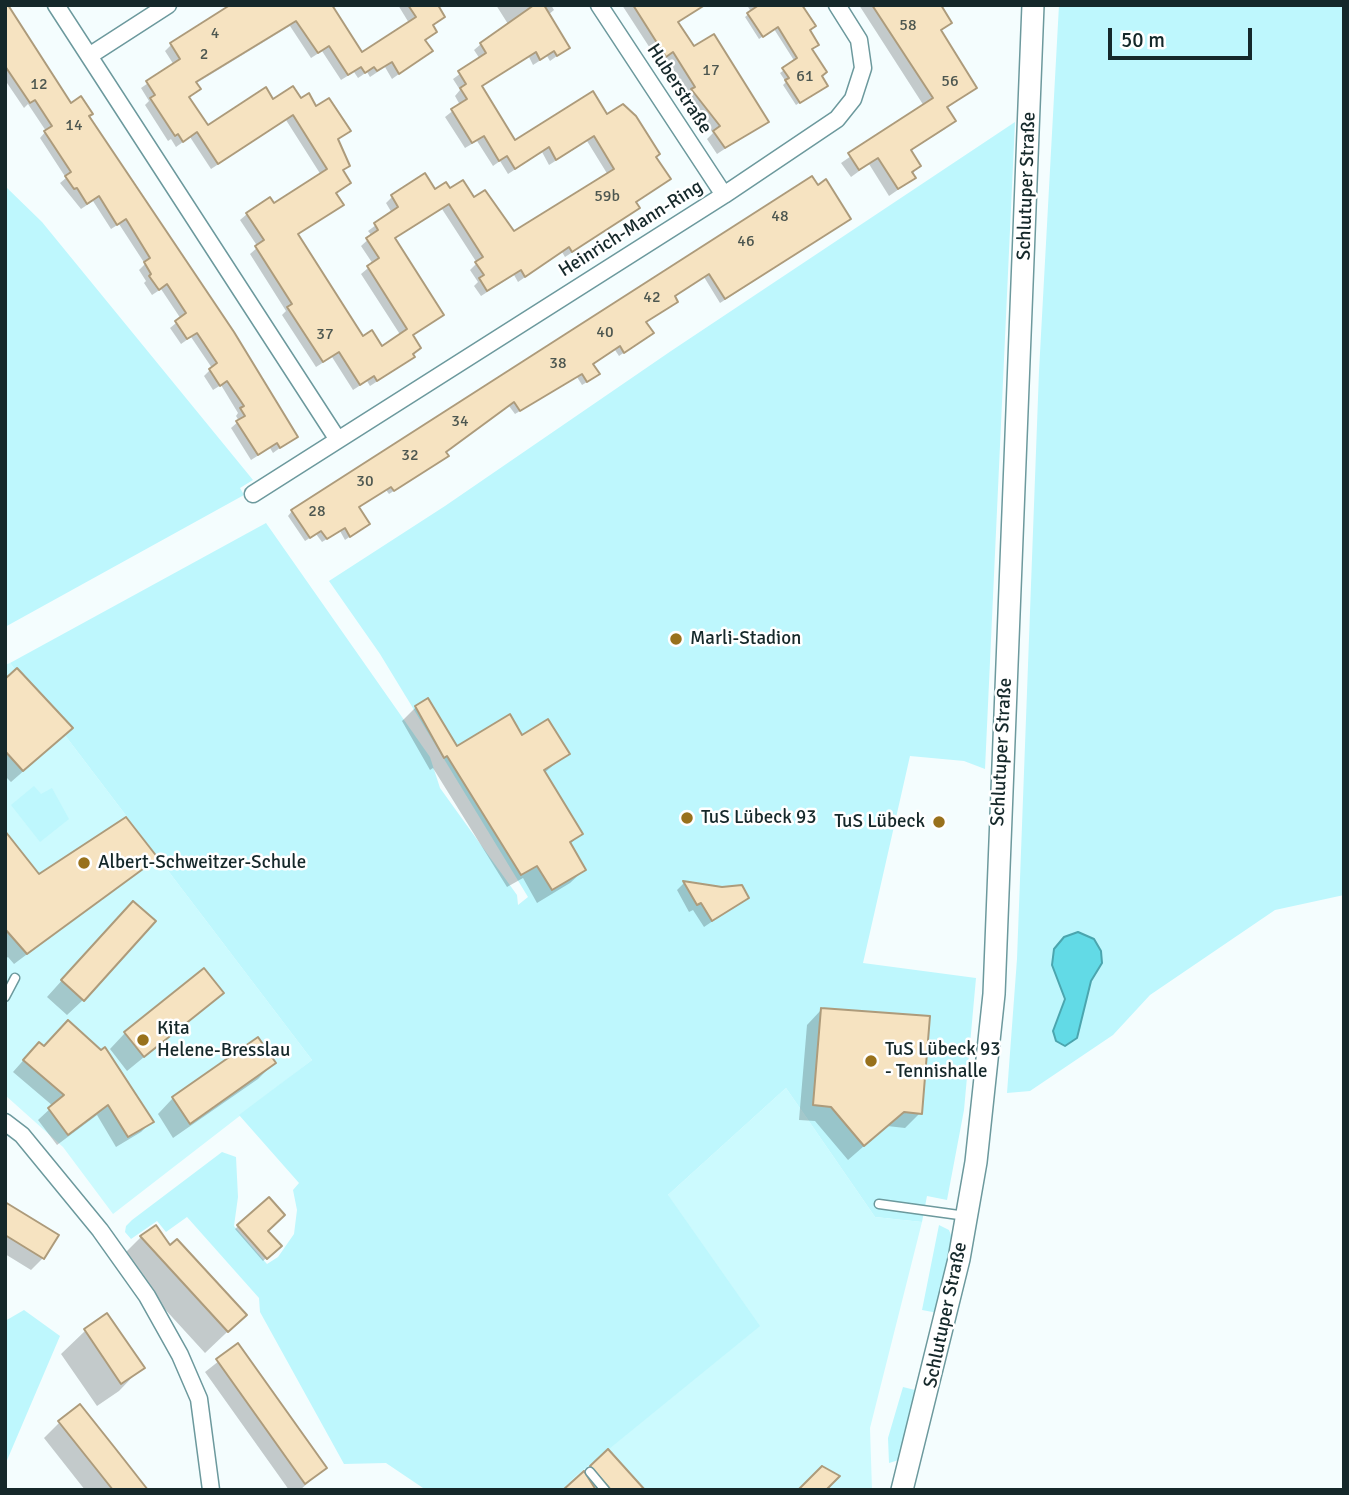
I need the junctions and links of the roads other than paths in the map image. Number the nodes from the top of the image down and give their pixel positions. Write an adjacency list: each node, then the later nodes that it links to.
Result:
1 (56, 5): 6 (street)
2 (168, 5): 6 (street)
3 (599, 5): 7 (street, Huberstraße)
4 (836, 5): 7 (street, Heinrich-Mann-Ring)
5 (1033, 5): 14 (main road, Schlutuper Straße)
6 (89, 56): 8 (street)
7 (724, 195): 8 (street, Heinrich-Mann-Ring)
8 (338, 440): 9 (street, Heinrich-Mann-Ring)
9 (253, 494)
10 (15, 978): 11 (lane)
11 (5, 997)
12 (5, 1122): 16 (street)
13 (880, 1204): 14 (lane)
14 (966, 1216): 18 (main road, Schlutuper Straße)
15 (590, 1472): 17 (lane)
16 (211, 1490)
17 (605, 1490)
18 (902, 1490)

